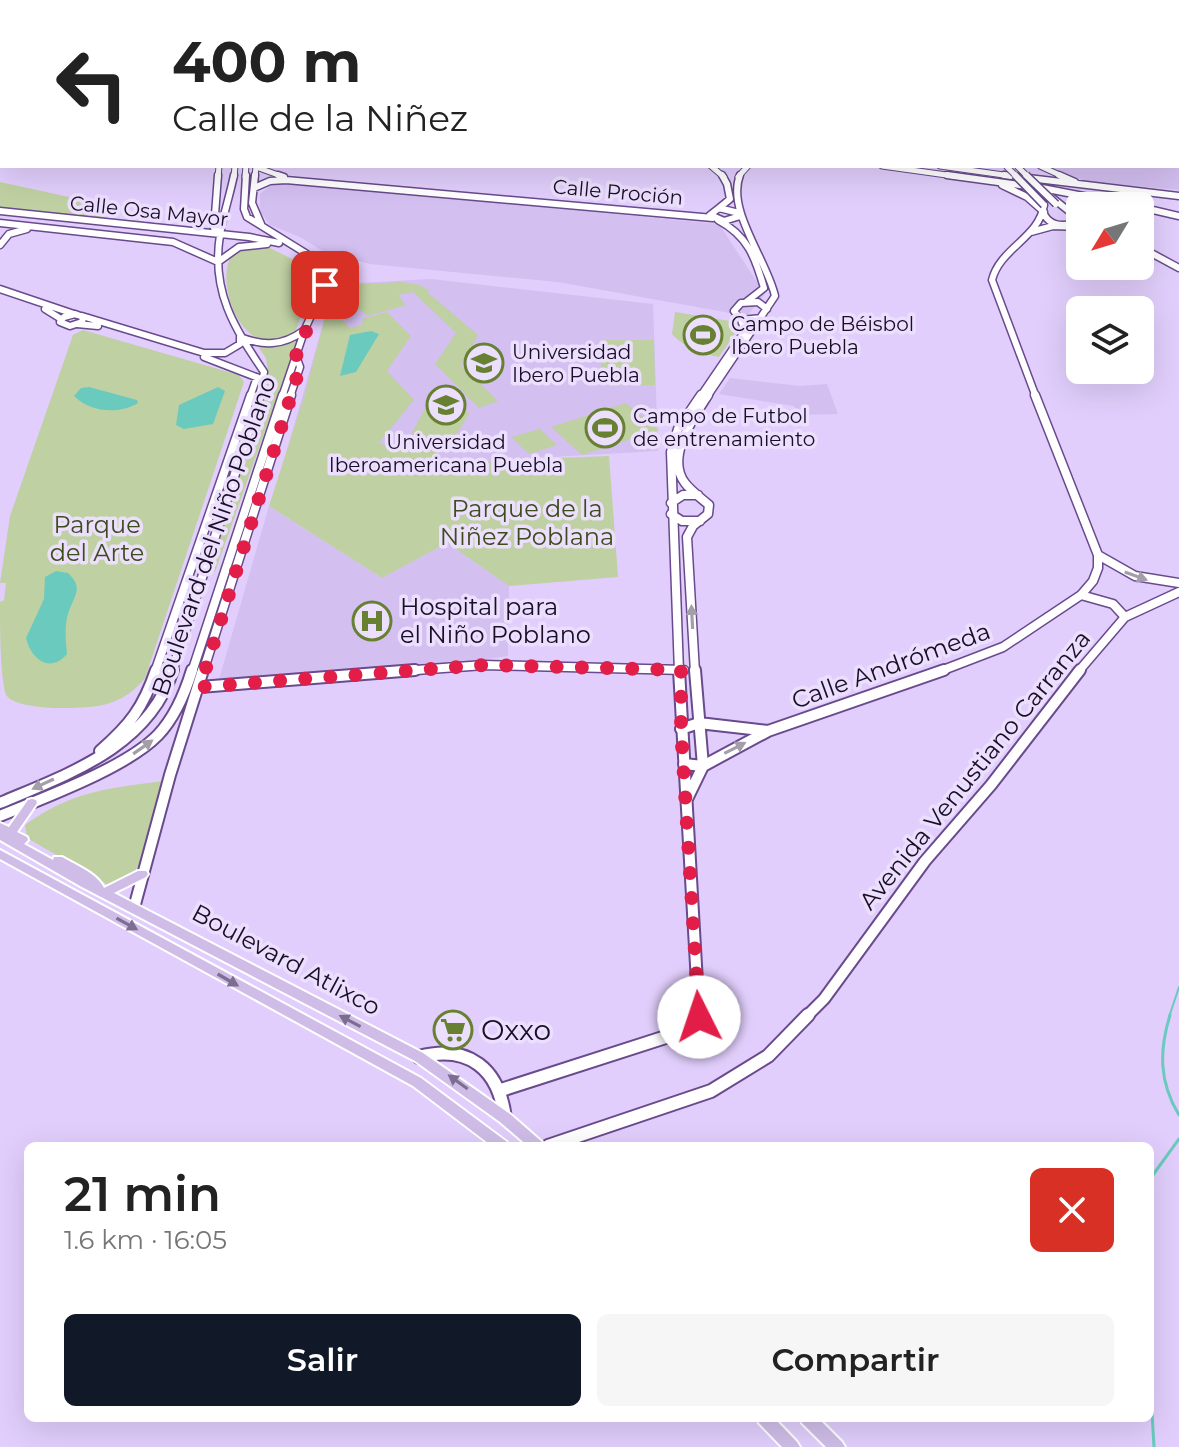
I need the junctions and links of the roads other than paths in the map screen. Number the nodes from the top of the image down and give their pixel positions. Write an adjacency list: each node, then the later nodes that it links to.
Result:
1 (219, 168): 32 (main road)
2 (235, 168): 40 (main road, Boulevard del Niño Poblano)
3 (246, 168): 38 (main road, Boulevard del Niño Poblano)
4 (256, 168): 16 (main road)
5 (262, 168): 17 (main road, Calle Proción)
6 (714, 168): 22 (main road)
7 (746, 168): 27 (main road)
8 (903, 168): 14 (main road)
9 (949, 168): 14 (main road)
10 (1002, 168): 14 (main road)
11 (1005, 168): 23 (main road, bridge)
12 (1019, 168): 24 (main road, bridge)
13 (1045, 168): 15 (main road)
14 (987, 176): 15 (main road); 18 (main road); 20 (main road)
15 (1086, 186): 19 (main road)
16 (254, 188): 17 (main road, Calle Proción); 38 (main road)
17 (435, 191): 26 (main road, Calle Proción)
18 (1068, 192)
19 (1179, 196)
20 (1027, 197): 21 (main road); 23 (main road)
21 (1066, 208)
22 (716, 209): 26 (main road); 27 (main road); 30 (main road)
23 (1044, 210): 34 (main road); 39 (main road)
24 (1066, 210)
25 (1154, 211): 28 (main road)
26 (694, 213): 30 (main road)
27 (739, 214): 30 (main road); 50 (main road)
28 (1179, 216)
29 (1, 219): 31 (main road, Calle Osa Mayor); 35 (main road, Calle Osa Mayor)
30 (715, 219): 51 (main road)
31 (78, 220): 33 (main road, Calle Osa Mayor); 36 (main road)
32 (214, 220): 37 (main road); 40 (main road)
33 (139, 226): 37 (main road, Calle Osa Mayor); 41 (main road)
34 (1064, 226): 39 (main road)
35 (41, 227): 36 (main road, Calle Osa Mayor); 42 (main road)
36 (73, 230): 41 (main road, Calle Osa Mayor)
37 (183, 230): 40 (main road, Calle Osa Mayor)
38 (264, 230): 43 (main road, Boulevard del Niño Poblano)
39 (1028, 233): 71 (main road)
40 (219, 234): 43 (main road, Calle Osa Mayor); 45 (main road, Boulevard del Niño Poblano)
41 (128, 235): 45 (main road, Calle Osa Mayor)
42 (0, 245)
43 (294, 247): 45 (main road); 59 (main road, Boulevard del Niño Poblano)
44 (1154, 255): 46 (main road)
45 (218, 262): 60 (main road, Boulevard del Niño Poblano)
46 (1179, 268)
47 (0, 289): 49 (main road)
48 (0, 295): 49 (main road)
49 (12, 296): 54 (main road); 56 (main road)
50 (775, 296): 51 (main road); 53 (main road)
51 (757, 297): 52 (main road)
52 (746, 302): 53 (main road); 57 (main road)
53 (767, 309): 55 (main road)
54 (79, 315): 56 (main road); 58 (main road); 60 (main road)
55 (762, 318): 57 (main road); 65 (main road)
56 (61, 319): 58 (main road)
57 (741, 320): 66 (main road)
58 (77, 324): 62 (main road)
59 (305, 329): 60 (main road); 61 (main road, Boulevard del Niño Poblano)
60 (240, 337): 62 (main road, Boulevard del Niño Poblano)
61 (296, 356): 63 (main road); 64 (main road, Boulevard del Niño Poblano)
62 (261, 382): 67 (main road, Boulevard del Niño Poblano); 69 (main road)
63 (276, 443): 64 (main road); 72 (main road)
64 (263, 454): 73 (main road, Boulevard del Niño Poblano)
65 (698, 495): 66 (main road); 70 (main road)
66 (671, 503): 68 (main road)
67 (223, 513): 69 (main road); 74 (main road, Boulevard del Niño Poblano)
68 (671, 514): 70 (main road); 84 (main road)
69 (208, 519): 86 (main road)
70 (700, 521): 83 (main road, one-way to 70)
71 (1098, 555): 75 (main road, one-way to 75); 79 (main road)
72 (241, 558): 73 (main road); 82 (main road)
73 (223, 571): 74 (main road); 77 (main road, Boulevard del Niño Poblano)
74 (206, 572): 76 (main road, Boulevard del Niño Poblano)
75 (1179, 583)
76 (201, 586): 77 (main road); 81 (main road, Boulevard del Niño Poblano)
77 (218, 586): 85 (main road, Boulevard del Niño Poblano)
78 (1179, 592): 80 (main road, Avenida Venustiano Carranza)
79 (1081, 595): 80 (main road); 93 (main road, Calle Andrómeda)
80 (1125, 617): 114 (main road, Avenida Venustiano Carranza)
81 (178, 651): 86 (main road); 88 (main road, Boulevard del Niño Poblano)
82 (209, 658): 85 (main road); 87 (main road)
83 (695, 669): 84 (main road); 91 (main road)
84 (681, 670): 87 (main road); 92 (main road)
85 (192, 672): 89 (main road, Boulevard del Niño Poblano)
86 (154, 679): 94 (main road)
87 (200, 687): 90 (main road)
88 (165, 696): 89 (main road); 94 (main road, Boulevard del Niño Poblano)
89 (183, 699): 90 (main road); 99 (main road, Boulevard del Niño Poblano, one-way to 89)
90 (188, 723): 105 (main road)
91 (699, 723): 92 (main road, Calle Andrómeda); 93 (main road, Calle Andrómeda); 96 (main road)
92 (681, 729): 95 (main road)
93 (768, 731): 96 (main road, Calle Andrómeda, one-way to 93)
94 (86, 764): 98 (main road, Boulevard del Niño Poblano, one-way to 98)
95 (684, 764): 96 (main road); 97 (main road)
96 (703, 766): 97 (main road)
97 (687, 799): 110 (main road)
98 (0, 803)
99 (32, 803): 100 (main road, Boulevard del Niño Poblano); 102 (main road)
100 (0, 816)
101 (0, 827): 102 (main road)
102 (4, 834): 106 (main road, Boulevard Atlixco); 106 (main road)
103 (0, 854): 107 (main road, Boulevard Atlixco)
104 (0, 860): 107 (main road)
105 (142, 874): 106 (main road); 108 (main road)
106 (105, 893): 108 (main road, Boulevard Atlixco)
107 (95, 906): 112 (main road, Boulevard Atlixco, one-way to 112)
108 (134, 908): 109 (main road, Boulevard Atlixco, one-way to 108)
109 (419, 1057): 110 (main road); 111 (main road, Boulevard Atlixco, one-way to 109)
110 (501, 1090): 111 (main road)
111 (505, 1118): 113 (main road, Boulevard Atlixco)
112 (497, 1142)
113 (532, 1142)
114 (560, 1142)
115 (768, 1422): 117 (main road)
116 (811, 1422): 118 (main road)
117 (792, 1447)
118 (837, 1447)

